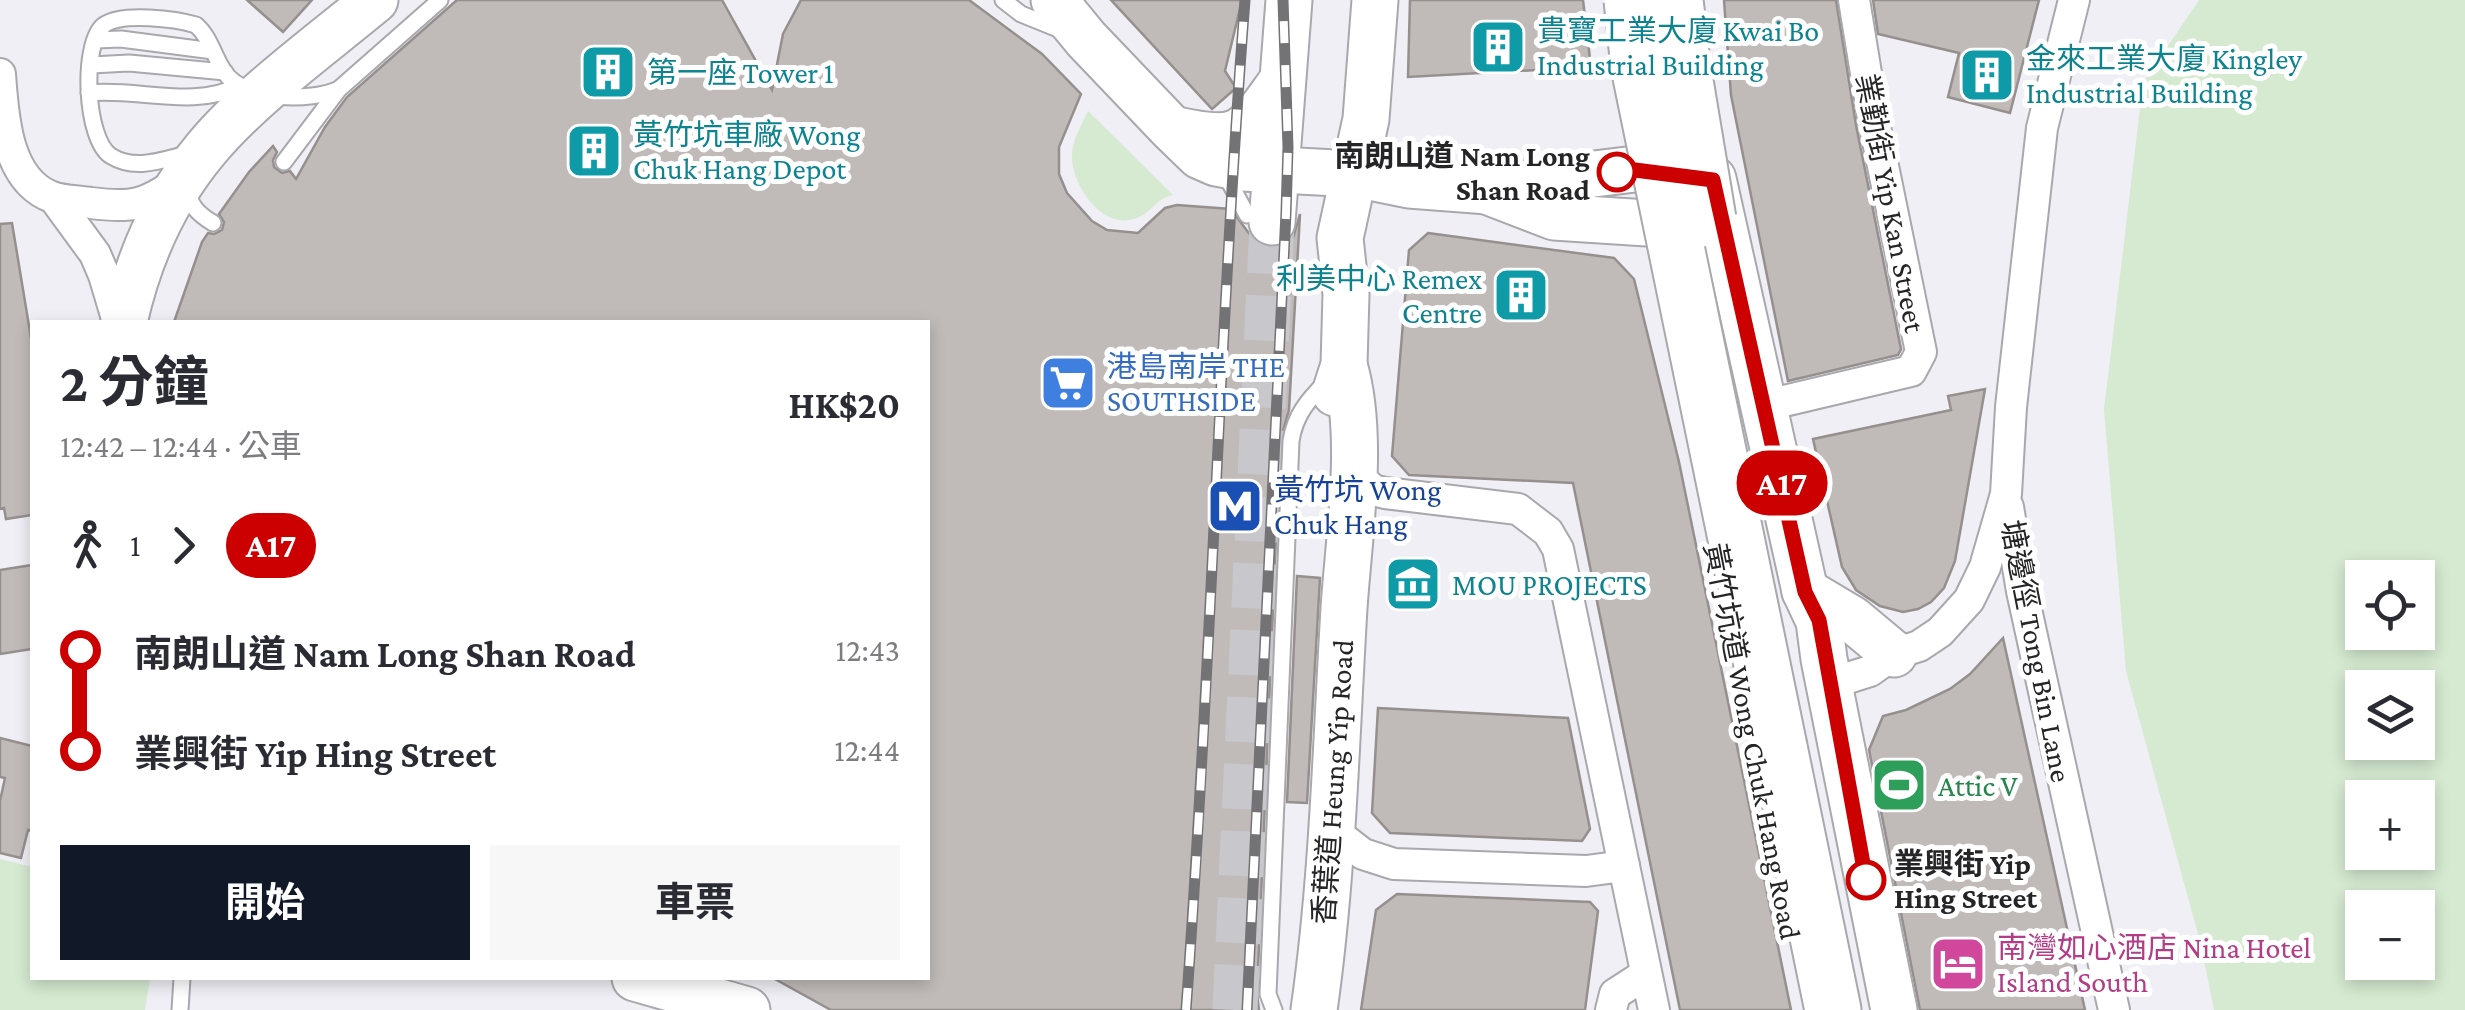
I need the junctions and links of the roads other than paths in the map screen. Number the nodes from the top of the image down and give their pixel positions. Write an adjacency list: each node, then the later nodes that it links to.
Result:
1 (375, 0): 19 (street)
2 (440, 0): 20 (lane)
3 (1003, 0): 12 (lane)
4 (1054, 0): 12 (street)
5 (1289, 0): 18 (street)
6 (1376, 0): 28 (street, 香葉道 Heung Yip Road)
7 (1608, 0): 27 (street, 黃竹坑道 Wong Chuk Hang Road)
8 (1632, 0): 61 (highway, bridge)
9 (1679, 0): 31 (street); 62 (highway, bridge)
10 (1854, 0): 40 (street, 業勤街 Yip Kan Street)
11 (2074, 0): 42 (street)
12 (1086, 39): 22 (street)
13 (95, 40): 14 (lane); 14 (lane); 15 (lane)
14 (214, 51): 16 (lane)
15 (92, 65): 16 (lane); 21 (lane)
16 (224, 72): 19 (lane)
17 (0, 74): 32 (street)
18 (1282, 82): 22 (street); 26 (street)
19 (252, 89): 20 (lane); 21 (lane); 24 (street)
20 (339, 89): 23 (lane)
21 (89, 93): 24 (lane)
22 (1170, 128): 25 (street)
23 (284, 162)
24 (195, 163): 32 (street); 34 (lane); 38 (street)
25 (1216, 163): 26 (street); 33 (lane)
26 (1276, 169): 28 (street); 33 (street)
27 (1635, 170): 30 (street); 31 (street); 35 (street, 黃竹坑道 Wong Chuk Hang Road)
28 (1355, 174): 29 (street); 36 (street, 香葉道 Heung Yip Road)
29 (1409, 185): 30 (street); 36 (street, 香葉道 Heung Yip Road)
30 (1488, 192): 35 (street)
31 (1716, 194): 35 (lane); 40 (street)
32 (54, 198): 37 (street)
33 (1259, 218)
34 (213, 224)
35 (1647, 224): 45 (street, 黃竹坑道 Wong Chuk Hang Road)
36 (1346, 294): 39 (street, 香葉道 Heung Yip Road)
37 (120, 320)
38 (122, 320)
39 (1344, 365): 41 (street, 香葉道 Heung Yip Road); 43 (street, 香葉道 Heung Yip Road); 56 (lane)
40 (1763, 406): 44 (street)
41 (1354, 471): 43 (street, 香葉道 Heung Yip Road); 50 (street)
42 (2006, 494): 46 (street, 塘邊徑 Tong Bin Lane); 64 (street, 塘邊徑 Tong Bin Lane)
43 (1348, 554): 49 (street, 香葉道 Heung Yip Road)
44 (1805, 592): 45 (street); 46 (street); 47 (street)
45 (1727, 609): 48 (street, 黃竹坑道 Wong Chuk Hang Road)
46 (1894, 654): 47 (street, 塘邊徑 Tong Bin Lane)
47 (1826, 671): 48 (street); 63 (street)
48 (1741, 687): 60 (street, 黃竹坑道 Wong Chuk Hang Road)
49 (1332, 830): 50 (street); 57 (street, 香葉道 Heung Yip Road)
50 (1624, 866): 51 (street)
51 (1646, 974): 58 (street); 59 (street)
52 (182, 980): 54 (lane)
53 (642, 980): 55 (street)
54 (180, 1010)
55 (746, 1010)
56 (1274, 1010)
57 (1314, 1010)
58 (1610, 1010)
59 (1654, 1010)
60 (1808, 1010)
61 (1833, 1010)
62 (1870, 1010)
63 (1894, 1010)
64 (2114, 1010)

